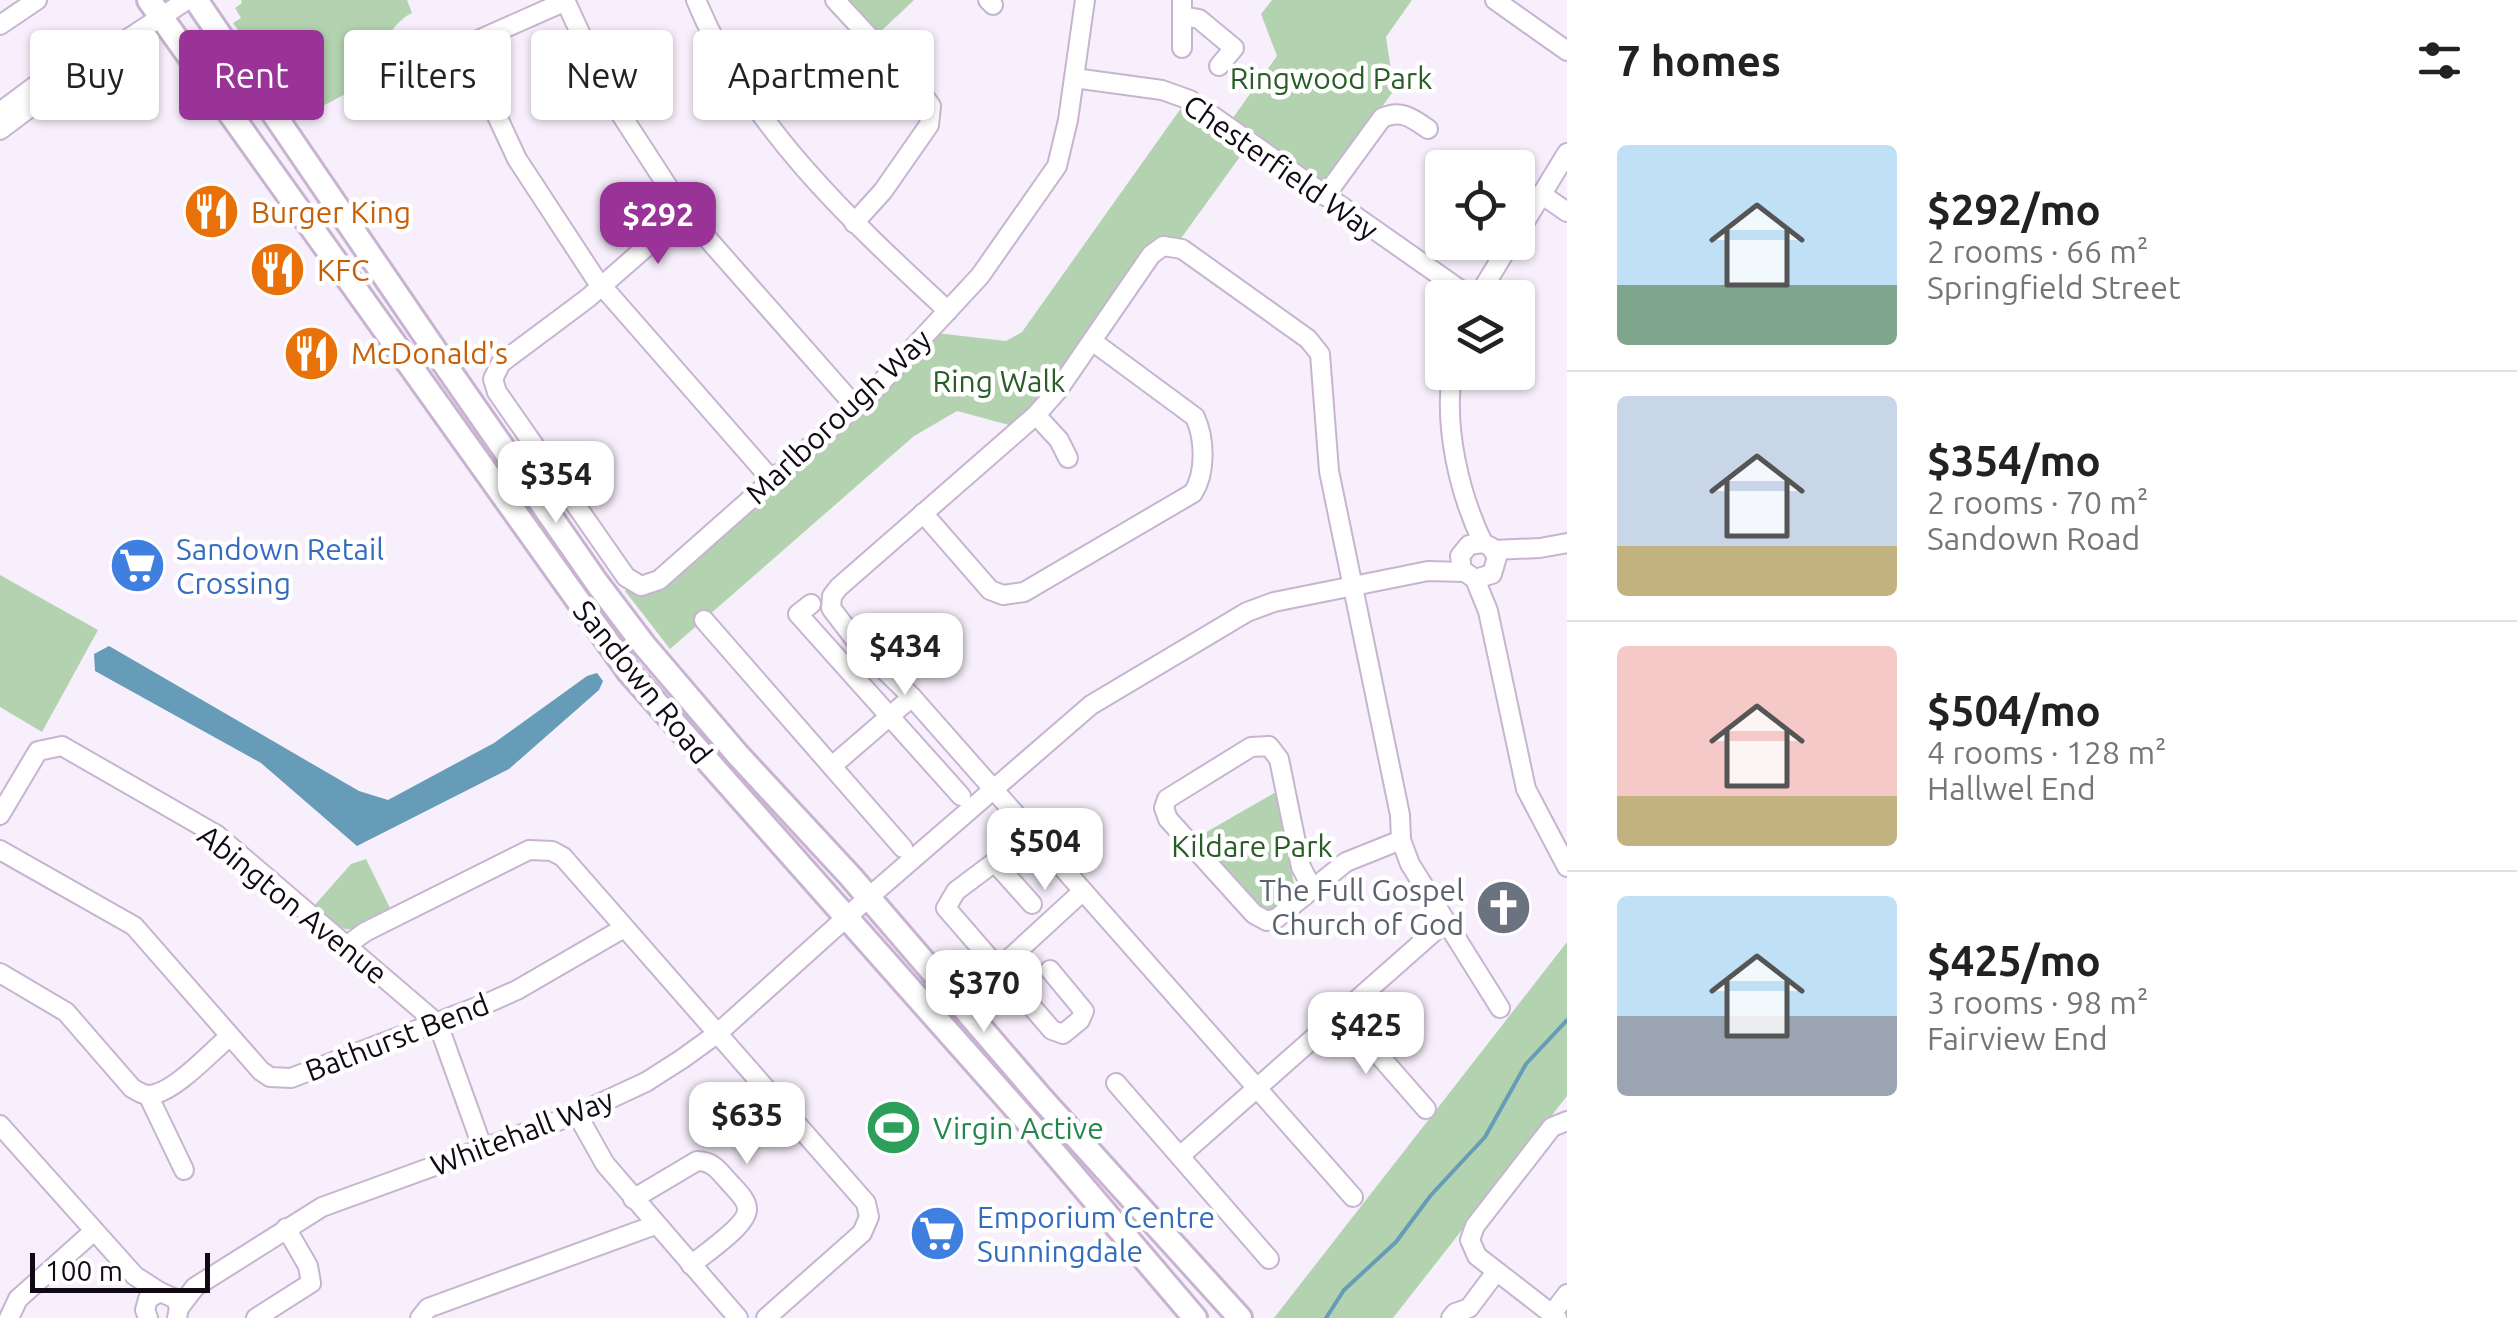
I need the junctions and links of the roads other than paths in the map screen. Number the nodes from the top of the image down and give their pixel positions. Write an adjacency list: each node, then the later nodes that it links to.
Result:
1 (186, 0): 9 (street)
2 (196, 0): 58 (main road, Sandown Road)
3 (696, 0): 30 (street)
4 (835, 0): 30 (street)
5 (1085, 0): 17 (street, Marlborough Way)
6 (1496, 0): 15 (street)
7 (566, 1): 13 (street); 29 (street)
8 (29, 2): 11 (street)
9 (155, 8): 12 (street); 60 (main road, Sandown Road)
10 (1182, 8): 14 (street); 16 (street)
11 (0, 25)
12 (128, 30)
13 (502, 30)
14 (1182, 48)
15 (1567, 51)
16 (1219, 66)
17 (1074, 78): 26 (street, Chesterfield Way); 33 (street, Marlborough Way)
18 (30, 90): 20 (street)
19 (30, 108): 23 (street)
20 (0, 112)
21 (499, 120): 32 (street)
22 (1428, 129): 26 (street)
23 (0, 130)
24 (1567, 154): 25 (street)
25 (1541, 194): 27 (street); 28 (street)
26 (1324, 196): 31 (street, Chesterfield Way)
27 (1535, 204)
28 (1567, 212)
29 (685, 213): 32 (street); 36 (street)
30 (854, 224): 33 (street)
31 (1448, 280)
32 (601, 286): 39 (street); 39 (street, Marlborough Way)
33 (948, 311): 36 (street, Marlborough Way)
34 (1092, 340): 37 (street); 40 (street); 43 (street)
35 (1452, 390): 42 (street)
36 (854, 406): 39 (street, Marlborough Way)
37 (1036, 414): 38 (street); 40 (street)
38 (1068, 458)
39 (771, 479)
40 (923, 513): 46 (street)
41 (1567, 542): 42 (street)
42 (1479, 561): 43 (street, Whitehall Way); 55 (street)
43 (1353, 586): 49 (street, Whitehall Way); 52 (street)
44 (810, 604): 47 (street)
45 (704, 620): 48 (street)
46 (912, 697): 47 (street); 49 (street)
47 (890, 716): 48 (street); 50 (street)
48 (832, 766): 53 (street)
49 (995, 790): 57 (street); 58 (street, Whitehall Way)
50 (961, 796)
51 (0, 815): 63 (street, Abington Avenue)
52 (1401, 840): 56 (street); 61 (street)
53 (904, 848)
54 (0, 850): 71 (street, Bathurst Bend)
55 (1567, 867)
56 (1312, 888): 56 (street)
57 (1083, 890): 64 (street); 73 (street)
58 (868, 898): 60 (street, Whitehall Way); 100 (main road, Sandown Road)
59 (1032, 904): 64 (street)
60 (845, 918): 70 (street, Whitehall Way); 99 (main road, Sandown Road)
61 (1445, 922): 67 (street); 68 (street)
62 (624, 928): 63 (street); 69 (street, Bathurst Bend); 70 (street)
63 (346, 946): 69 (street, Abington Avenue)
64 (998, 969): 65 (street)
65 (1050, 970)
66 (0, 973): 74 (street)
67 (1500, 1008)
68 (1342, 1014): 73 (street); 75 (street)
69 (438, 1024): 71 (street, Bathurst Bend); 79 (street, Abington Avenue)
70 (718, 1034): 76 (street, Whitehall Way); 98 (street)
71 (229, 1037): 74 (street)
72 (1116, 1083): 80 (street)
73 (1257, 1088): 80 (street); 82 (street)
74 (148, 1095): 81 (street)
75 (1426, 1109)
76 (578, 1114): 79 (street, Whitehall Way); 83 (street)
77 (1567, 1120): 89 (street)
78 (0, 1124): 86 (street)
79 (483, 1149): 85 (street, Whitehall Way)
80 (1180, 1156): 87 (street)
81 (184, 1170)
82 (1354, 1197)
83 (633, 1200): 84 (street); 88 (street)
84 (655, 1224): 88 (street); 96 (street)
85 (286, 1228): 91 (street, Whitehall Way); 95 (street)
86 (94, 1231): 91 (street); 94 (street)
87 (1269, 1259)
88 (690, 1265): 97 (street)
89 (1496, 1272): 92 (street); 93 (street)
90 (1567, 1294): 93 (street)
91 (163, 1310)
92 (1476, 1313): 101 (street)
93 (1554, 1316)
94 (9, 1318)
95 (256, 1318)
96 (420, 1318)
97 (738, 1318)
98 (766, 1318)
99 (1195, 1318)
100 (1240, 1318)
101 (1451, 1318)

